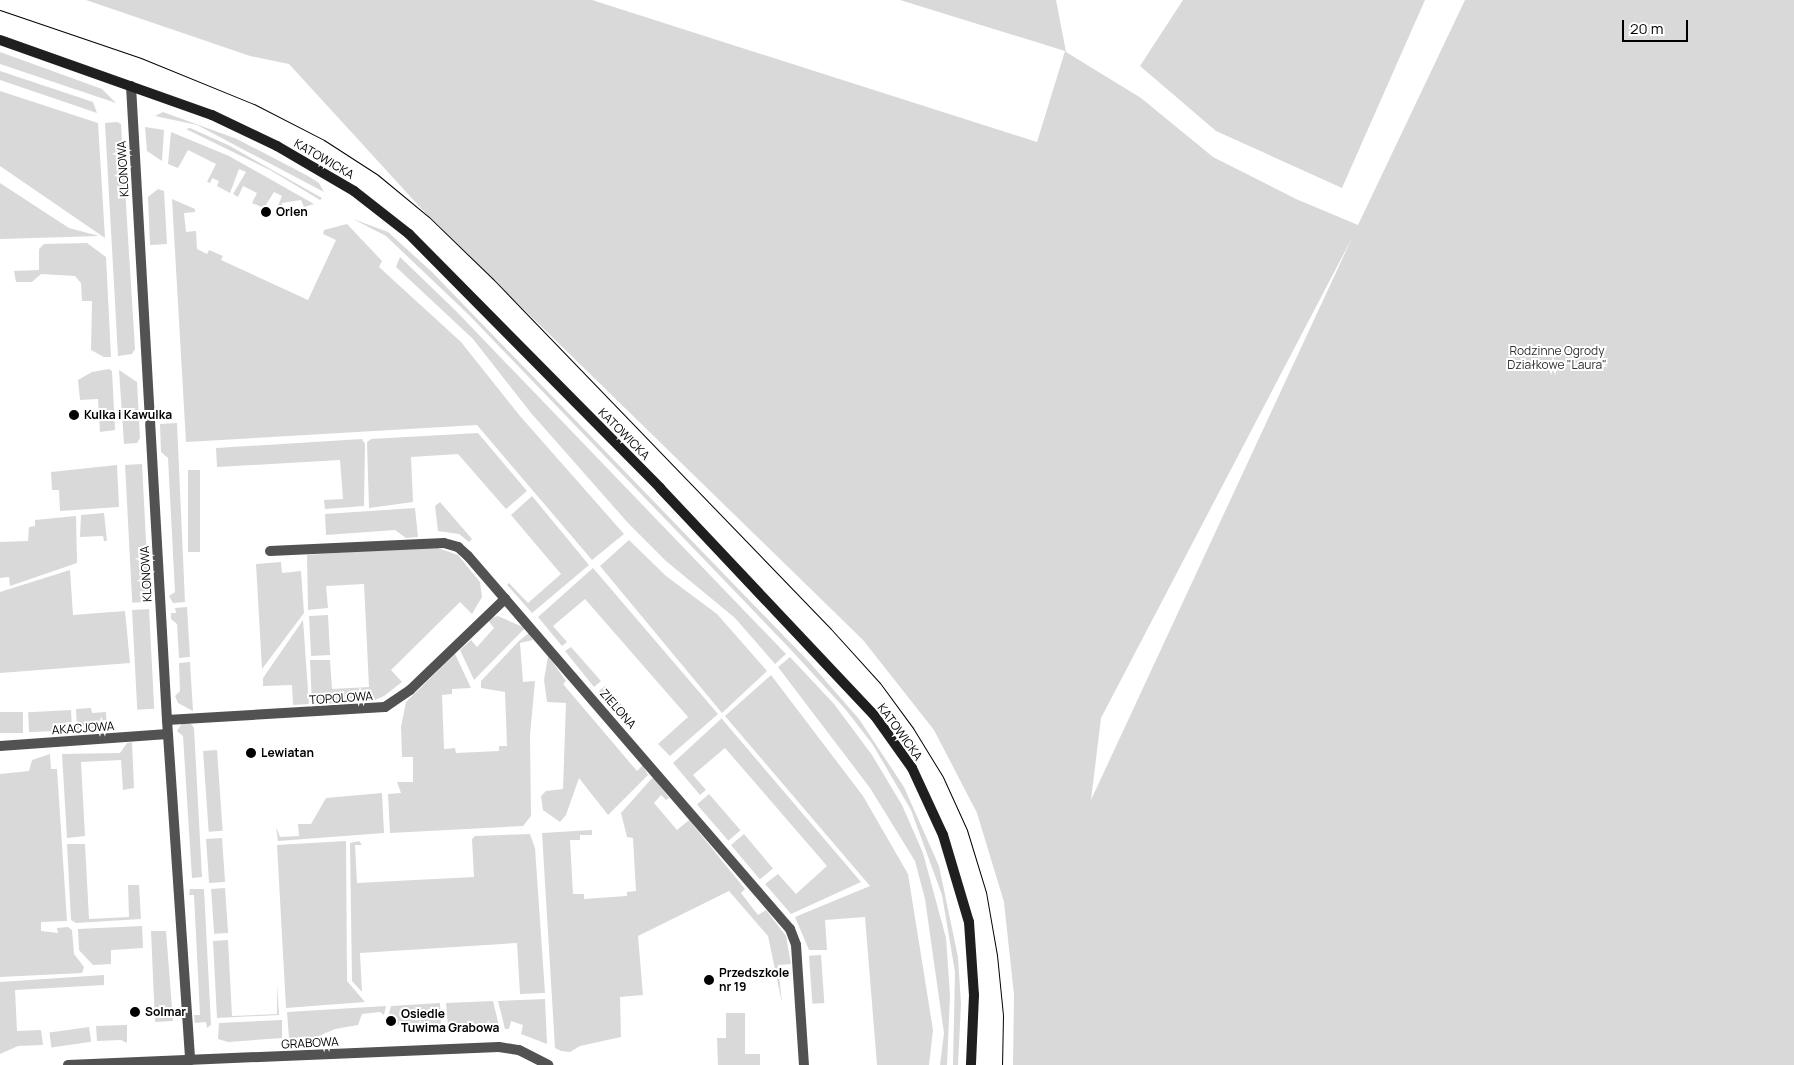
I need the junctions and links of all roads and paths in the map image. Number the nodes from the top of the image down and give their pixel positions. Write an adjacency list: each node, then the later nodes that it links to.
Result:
1 (0, 40): 2 (main road, KATOWICKA)
2 (131, 86): 5 (street, KLONOWA); 13 (main road, KATOWICKA)
3 (270, 551): 4 (street, ZIELONA)
4 (505, 599): 5 (street, TOPOLOWA); 12 (street, ZIELONA)
5 (166, 720): 6 (street, KLONOWA)
6 (168, 734): 7 (street, AKACJOWA); 8 (street, KLONOWA)
7 (0, 746)
8 (190, 1060): 9 (street, GRABOWA); 10 (street, GRABOWA)
9 (314, 1060): 11 (street, GRABOWA)
10 (68, 1065)
11 (548, 1065)
12 (804, 1065)
13 (972, 1065)

